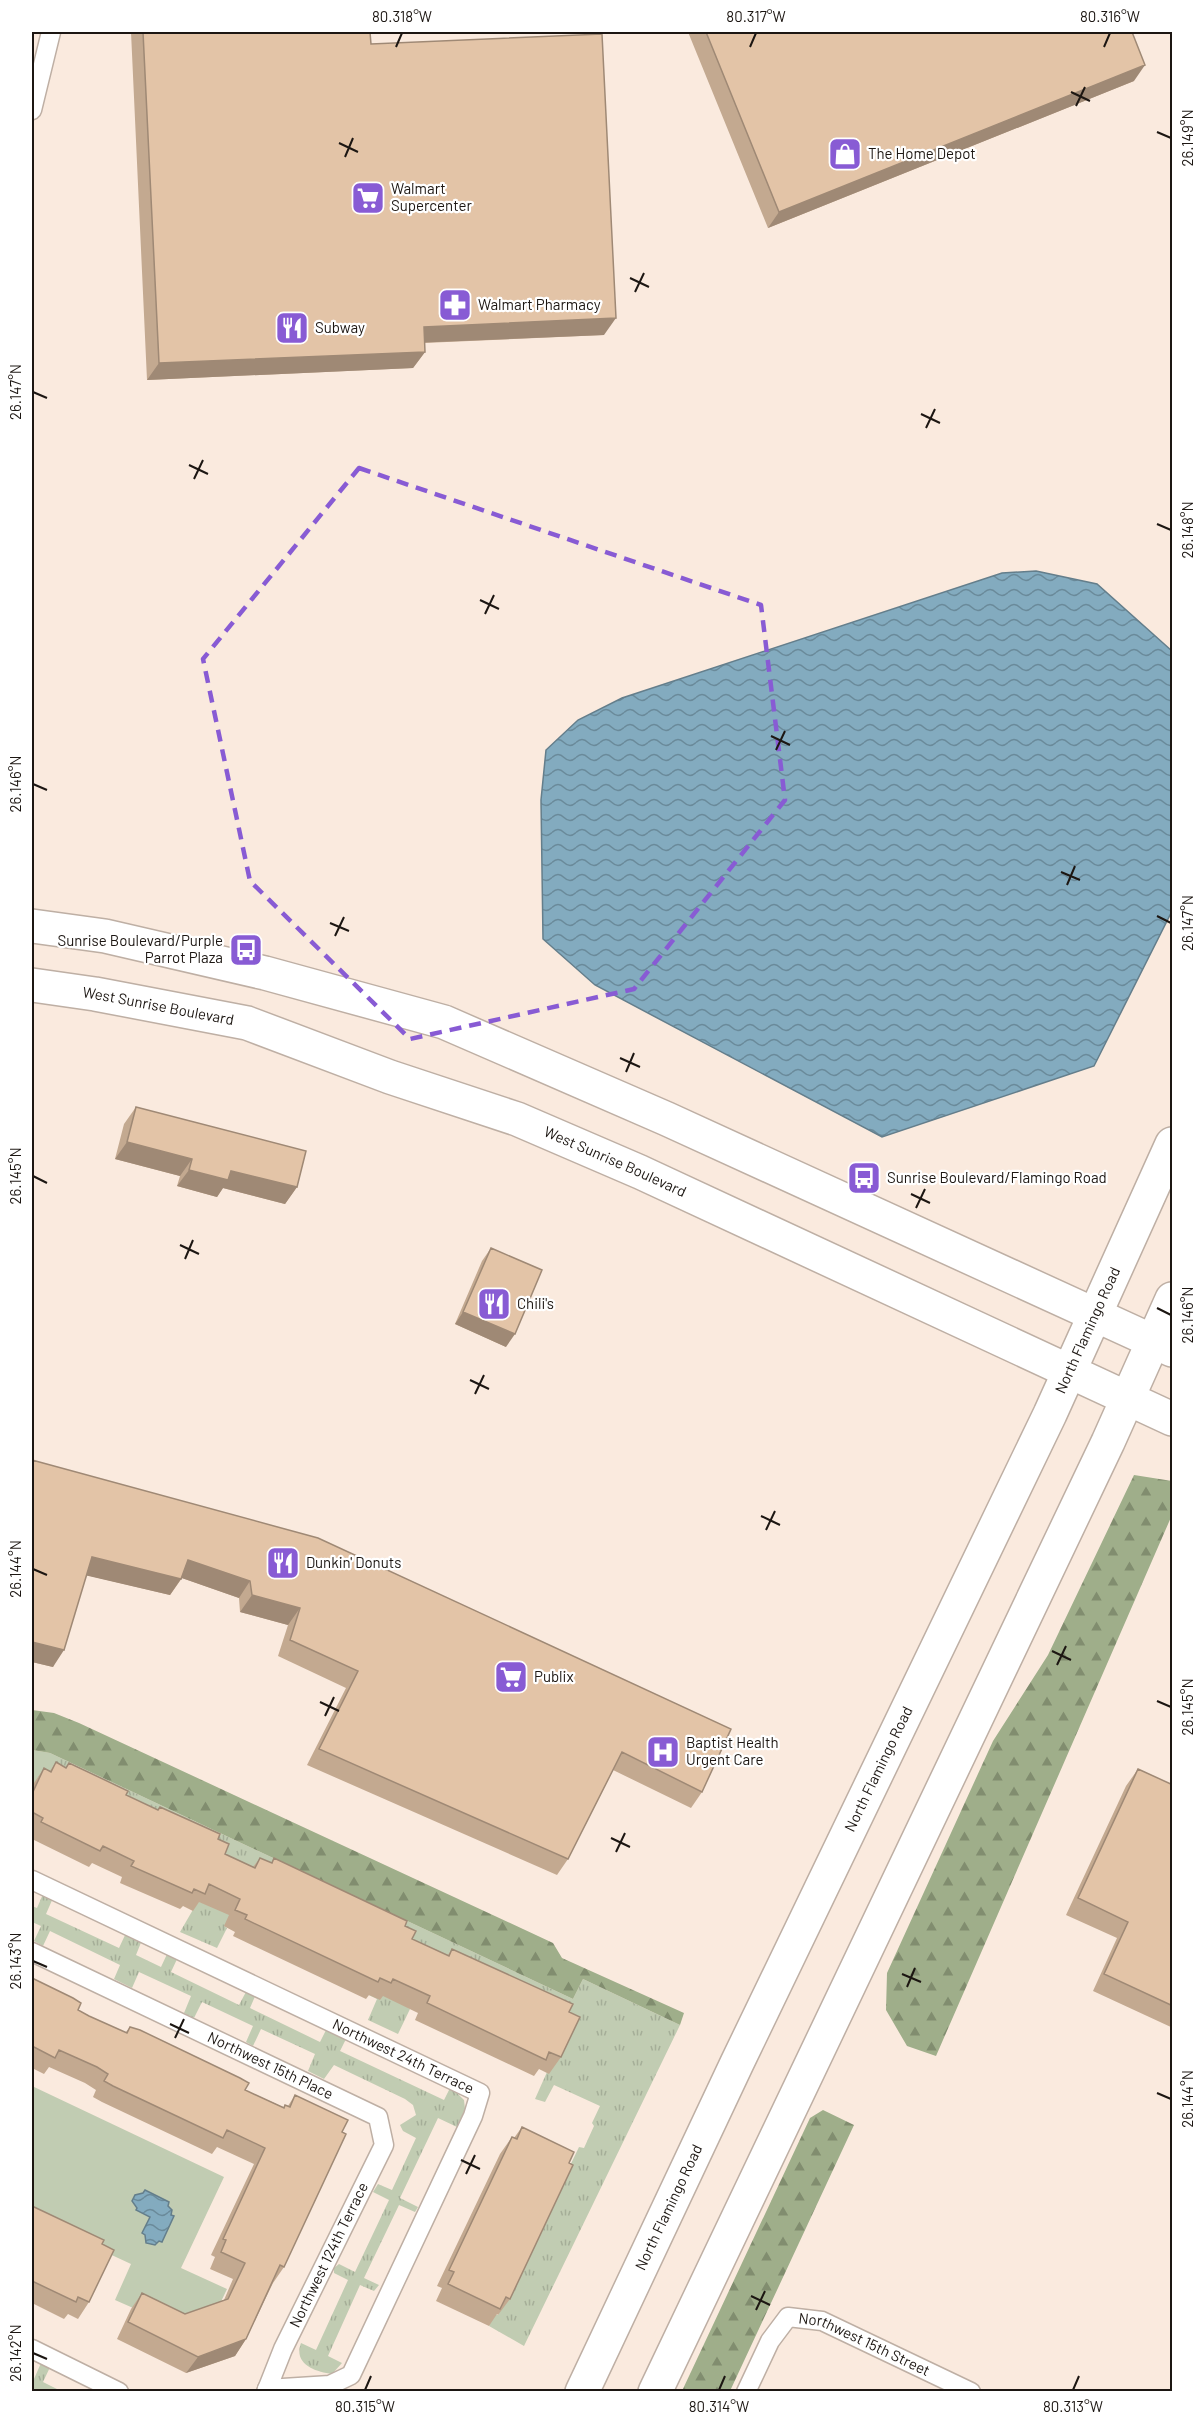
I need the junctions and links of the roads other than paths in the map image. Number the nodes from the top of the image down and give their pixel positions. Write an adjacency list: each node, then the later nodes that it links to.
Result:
1 (51, 32): 2 (street)
2 (32, 110)
3 (32, 926): 7 (highway)
4 (32, 985): 9 (highway, West Sunrise Boulevard)
5 (1173, 1144): 7 (highway, North Flamingo Road)
6 (1173, 1299): 8 (highway)
7 (1096, 1313): 8 (highway); 9 (highway, North Flamingo Road)
8 (1163, 1346): 10 (highway)
9 (1070, 1371): 10 (highway, West Sunrise Boulevard); 18 (highway, North Flamingo Road)
10 (1128, 1398): 11 (highway, West Sunrise Boulevard); 19 (highway)
11 (1173, 1419)
12 (32, 1880): 16 (street, Northwest 24th Terrace)
13 (32, 1952): 14 (street, Northwest 15th Place)
14 (378, 2117): 16 (street, Northwest 124th Terrace)
15 (32, 2349): 17 (street)
16 (266, 2390)
17 (119, 2391)
18 (582, 2391)
19 (655, 2391)
20 (746, 2391): 21 (street, Northwest 15th Street)
21 (971, 2391)

